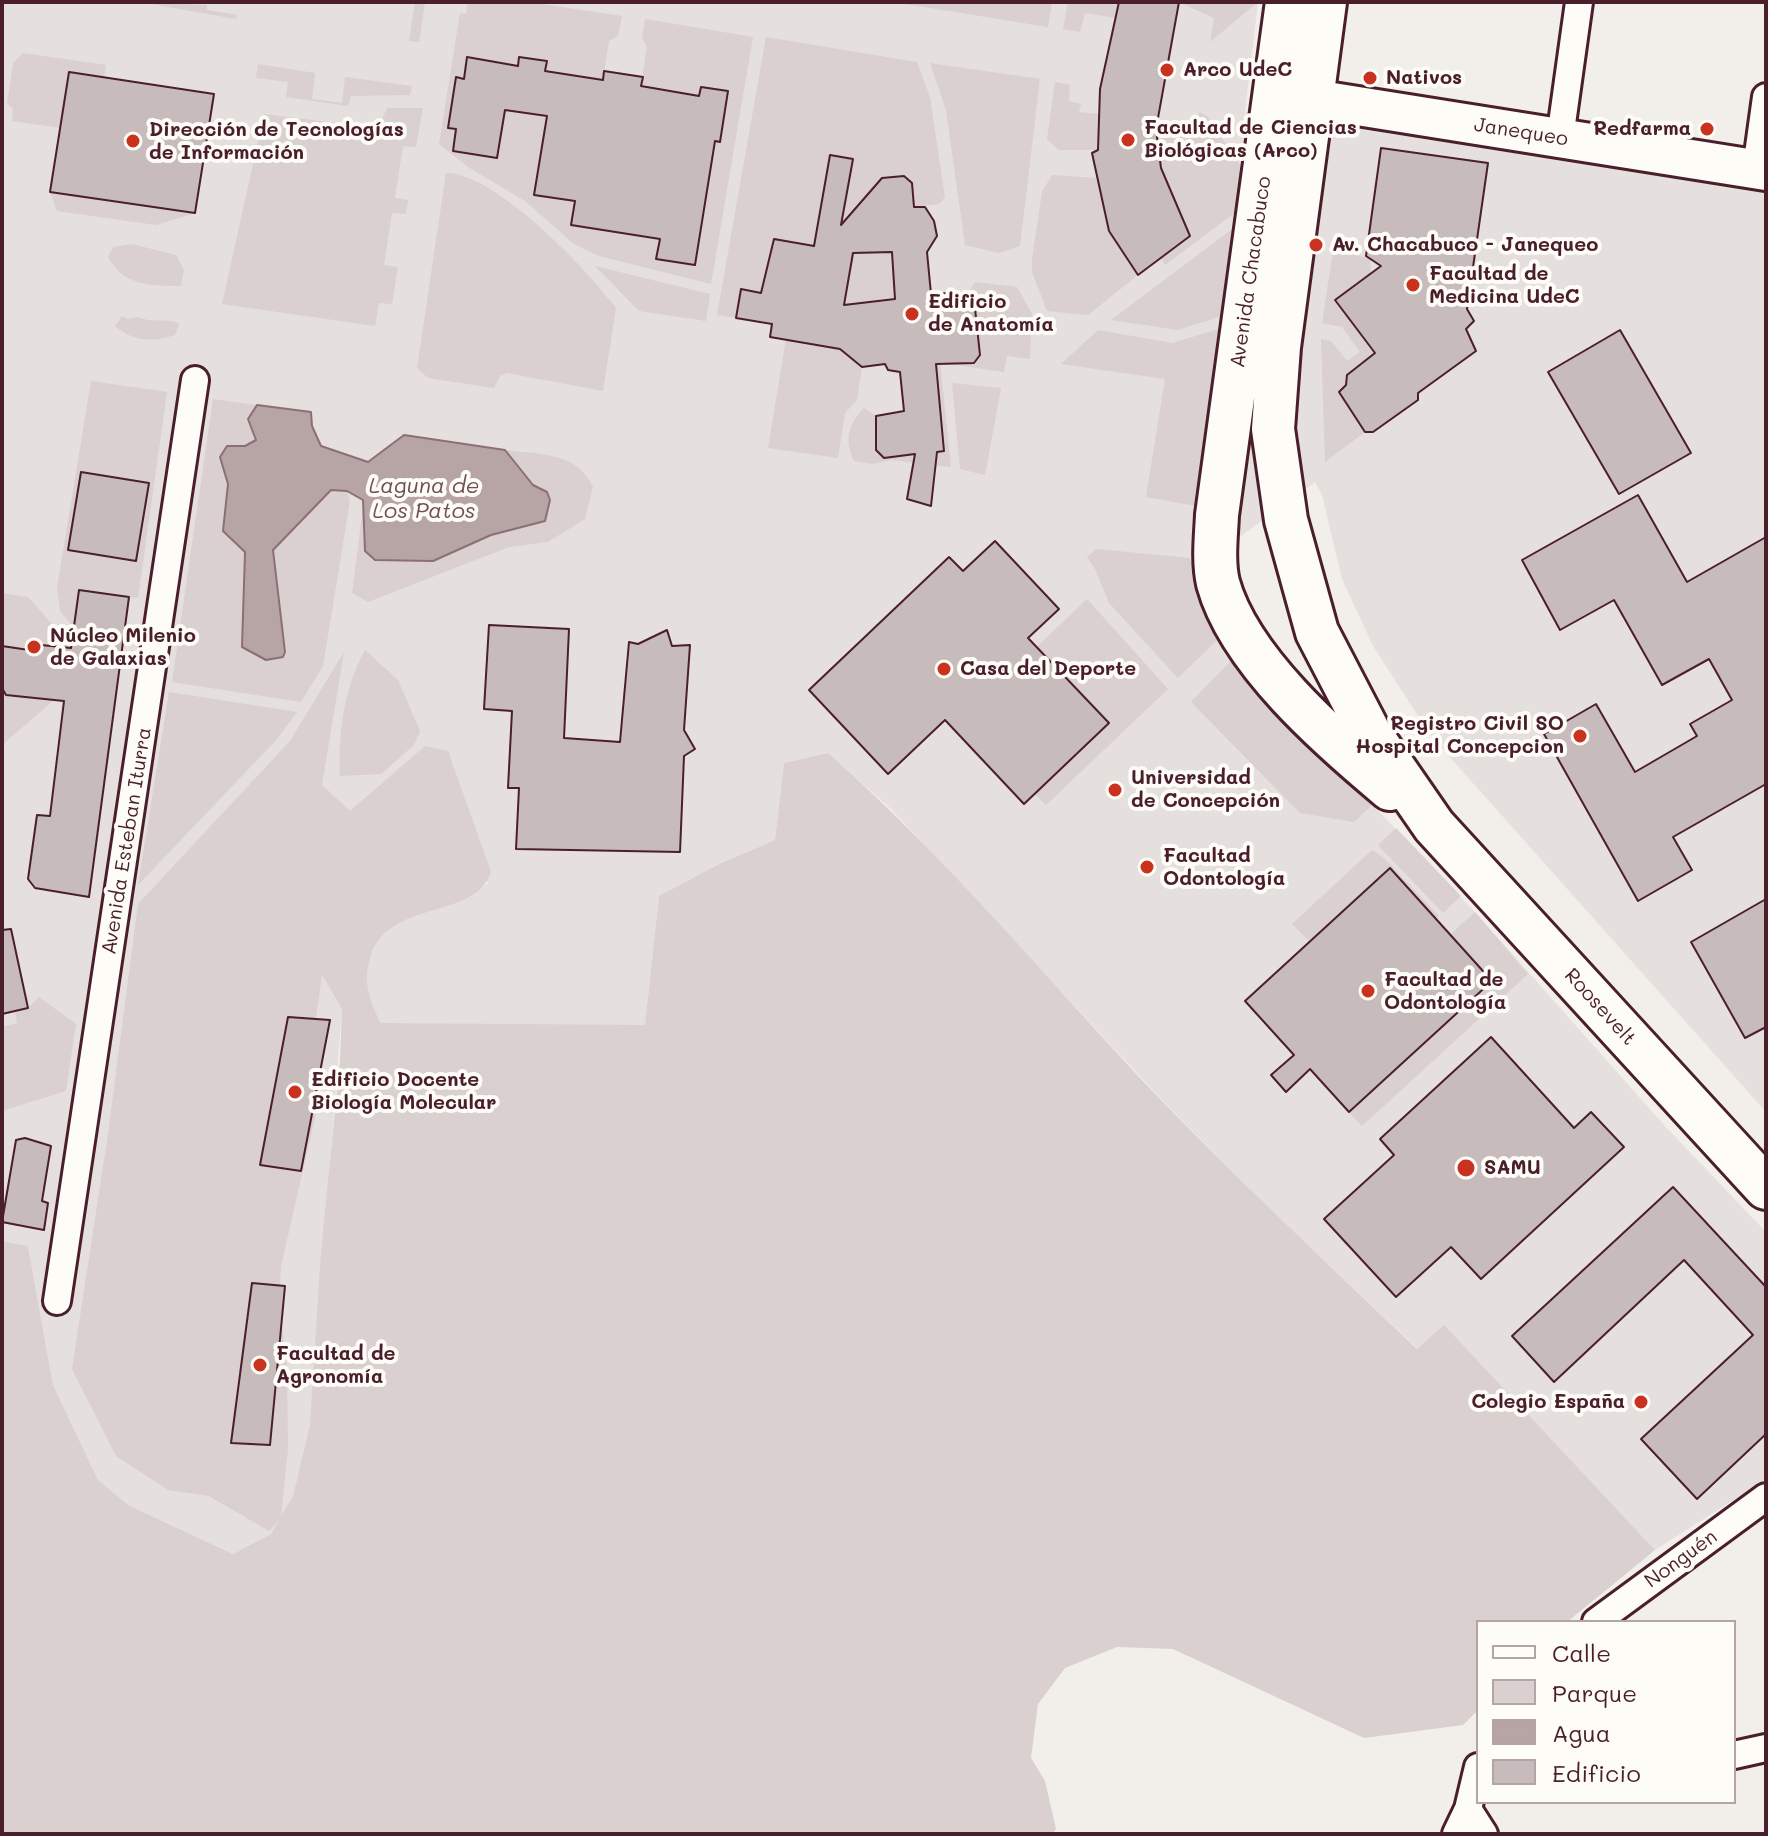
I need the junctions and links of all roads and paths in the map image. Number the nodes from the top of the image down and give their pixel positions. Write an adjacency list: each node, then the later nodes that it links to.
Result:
1 (1287, 2): 4 (main road, Avenida Chacabuco)
2 (1325, 2): 4 (main road, Avenida Chacabuco)
3 (1579, 2): 6 (street)
4 (1294, 96): 6 (street, Janequeo); 9 (main road, Avenida Chacabuco); 10 (main road, Avenida Chacabuco)
5 (1766, 97): 7 (street)
6 (1560, 138): 7 (street, Janequeo)
7 (1761, 170)
8 (195, 380): 13 (street, Avenida Esteban Iturra)
9 (1286, 520): 11 (main road, Roosevelt)
10 (1216, 543): 11 (main road, Roosevelt)
11 (1434, 826): 12 (main road, Roosevelt)
12 (1766, 1188)
13 (57, 1301)
14 (1766, 1497): 15 (street, Nonguén)
15 (1599, 1620)
16 (1766, 1748): 17 (street)
17 (1736, 1755)
18 (1476, 1775): 19 (street)
19 (1468, 1809): 20 (street); 21 (street)
20 (1456, 1834)
21 (1484, 1834)

